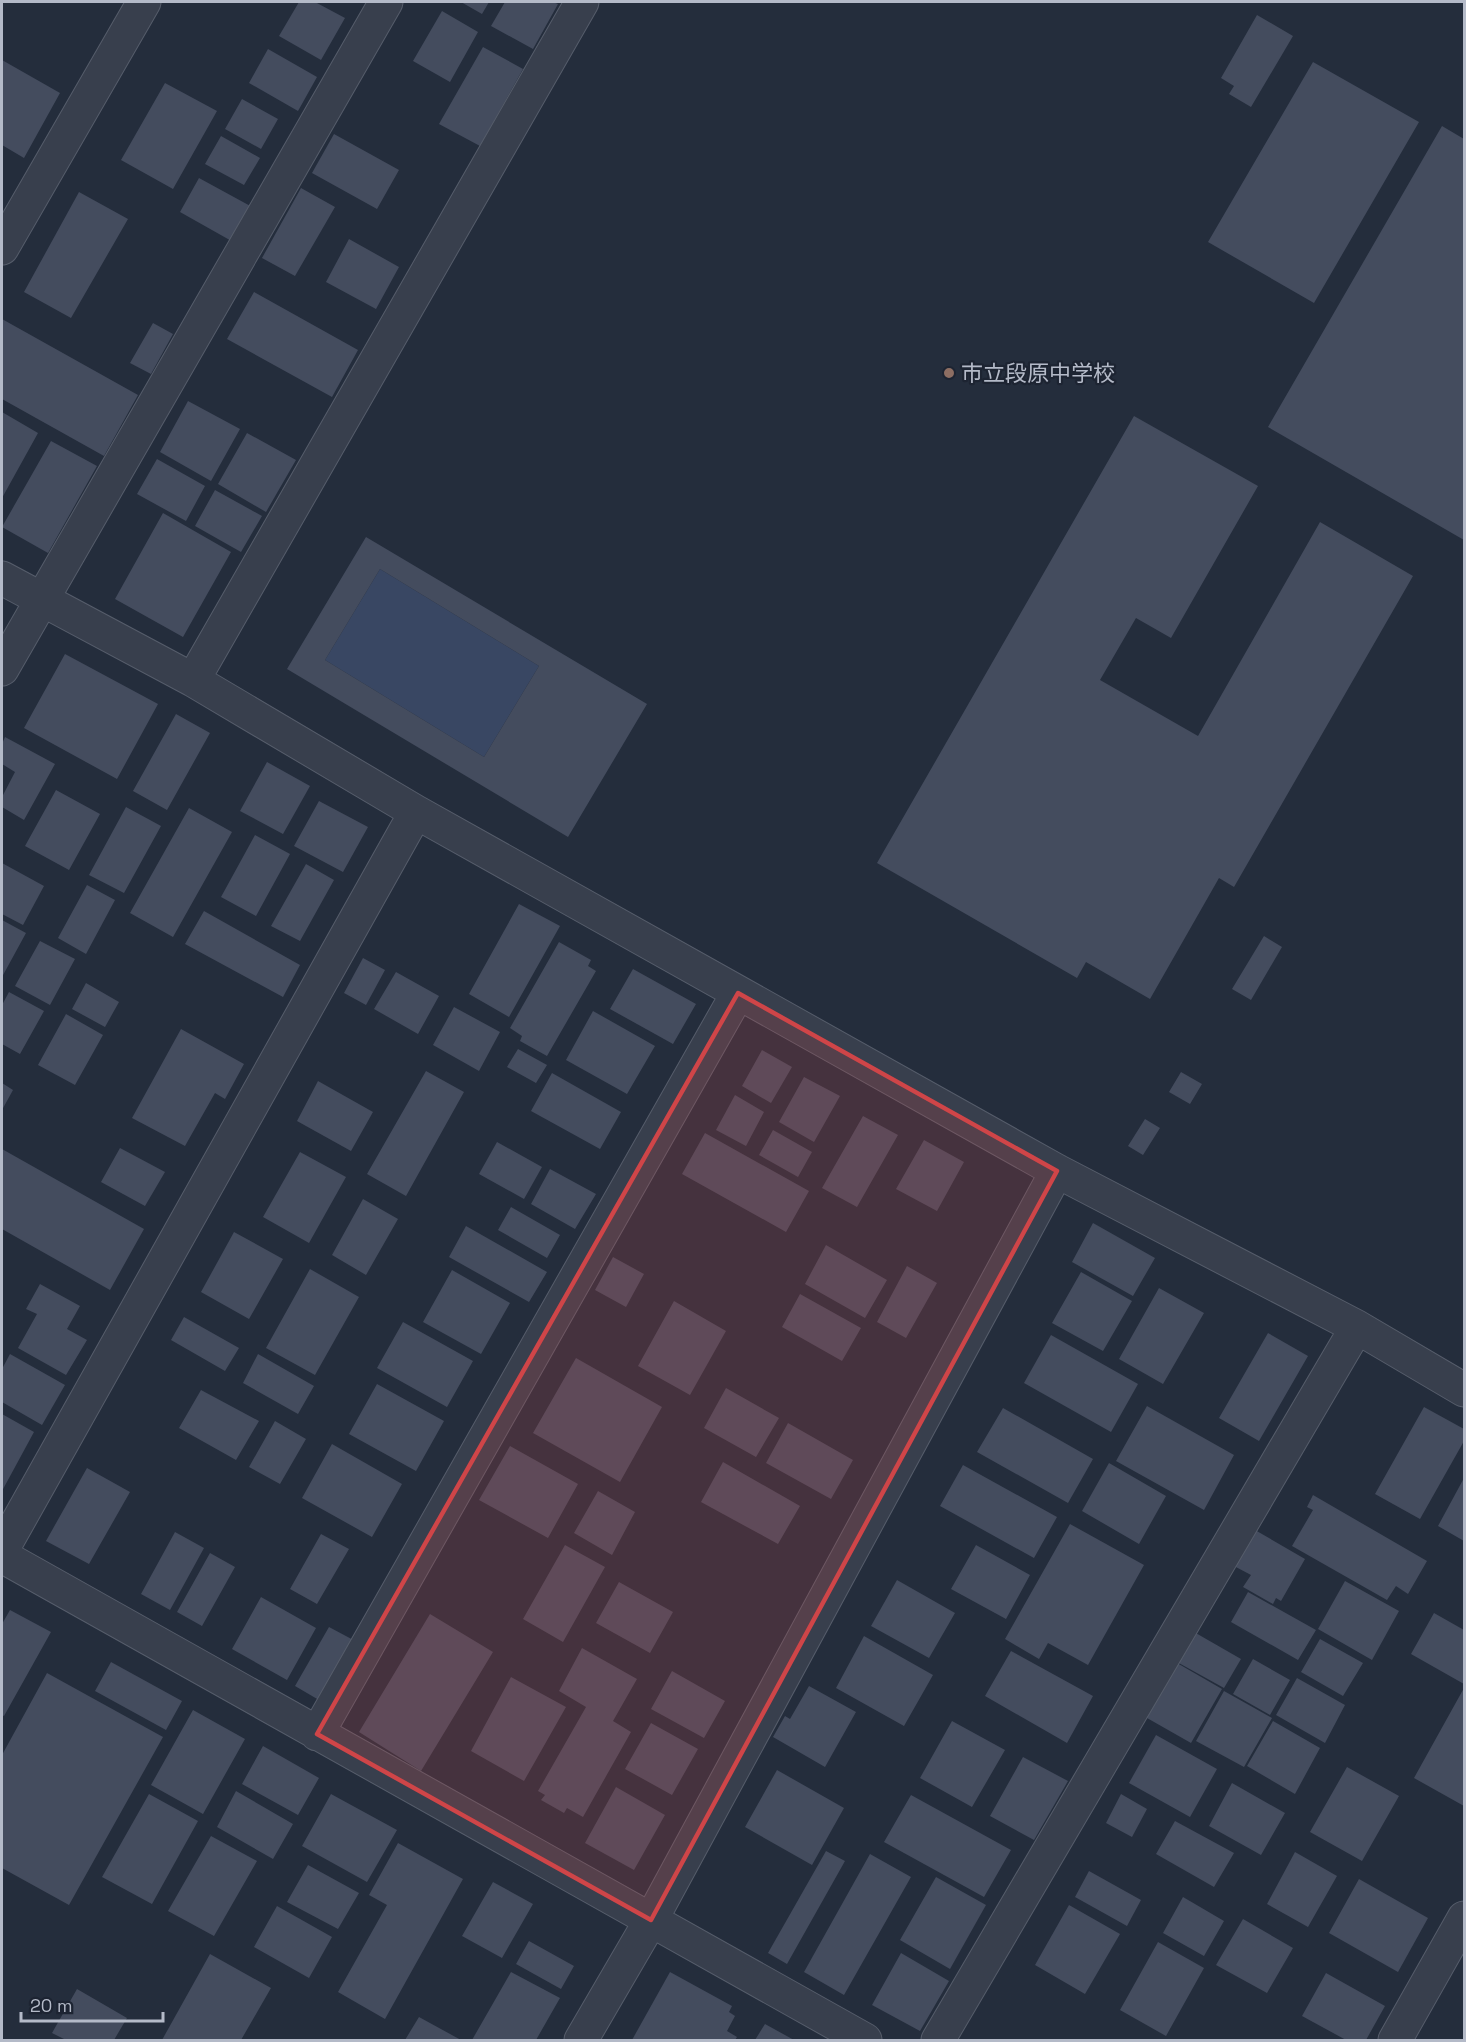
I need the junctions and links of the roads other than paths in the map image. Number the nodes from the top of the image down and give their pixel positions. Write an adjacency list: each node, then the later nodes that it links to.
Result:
1 (144, 2): 4 (street)
2 (386, 2): 6 (street)
3 (582, 2): 8 (street)
4 (2, 248)
5 (2, 578): 6 (street)
6 (42, 600): 7 (street); 8 (street)
7 (2, 669)
8 (193, 680): 9 (street)
9 (416, 812): 10 (street); 14 (street)
10 (738, 993): 11 (street); 16 (street)
11 (1057, 1171): 12 (street); 18 (street)
12 (1356, 1327): 13 (street); 21 (street)
13 (1464, 1390)
14 (2, 1550)
15 (2, 1556): 16 (street)
16 (317, 1734): 18 (street)
17 (1464, 1918): 22 (street)
18 (651, 1920): 19 (street); 20 (street)
19 (581, 2040)
20 (865, 2040)
21 (938, 2040)
22 (1395, 2040)

